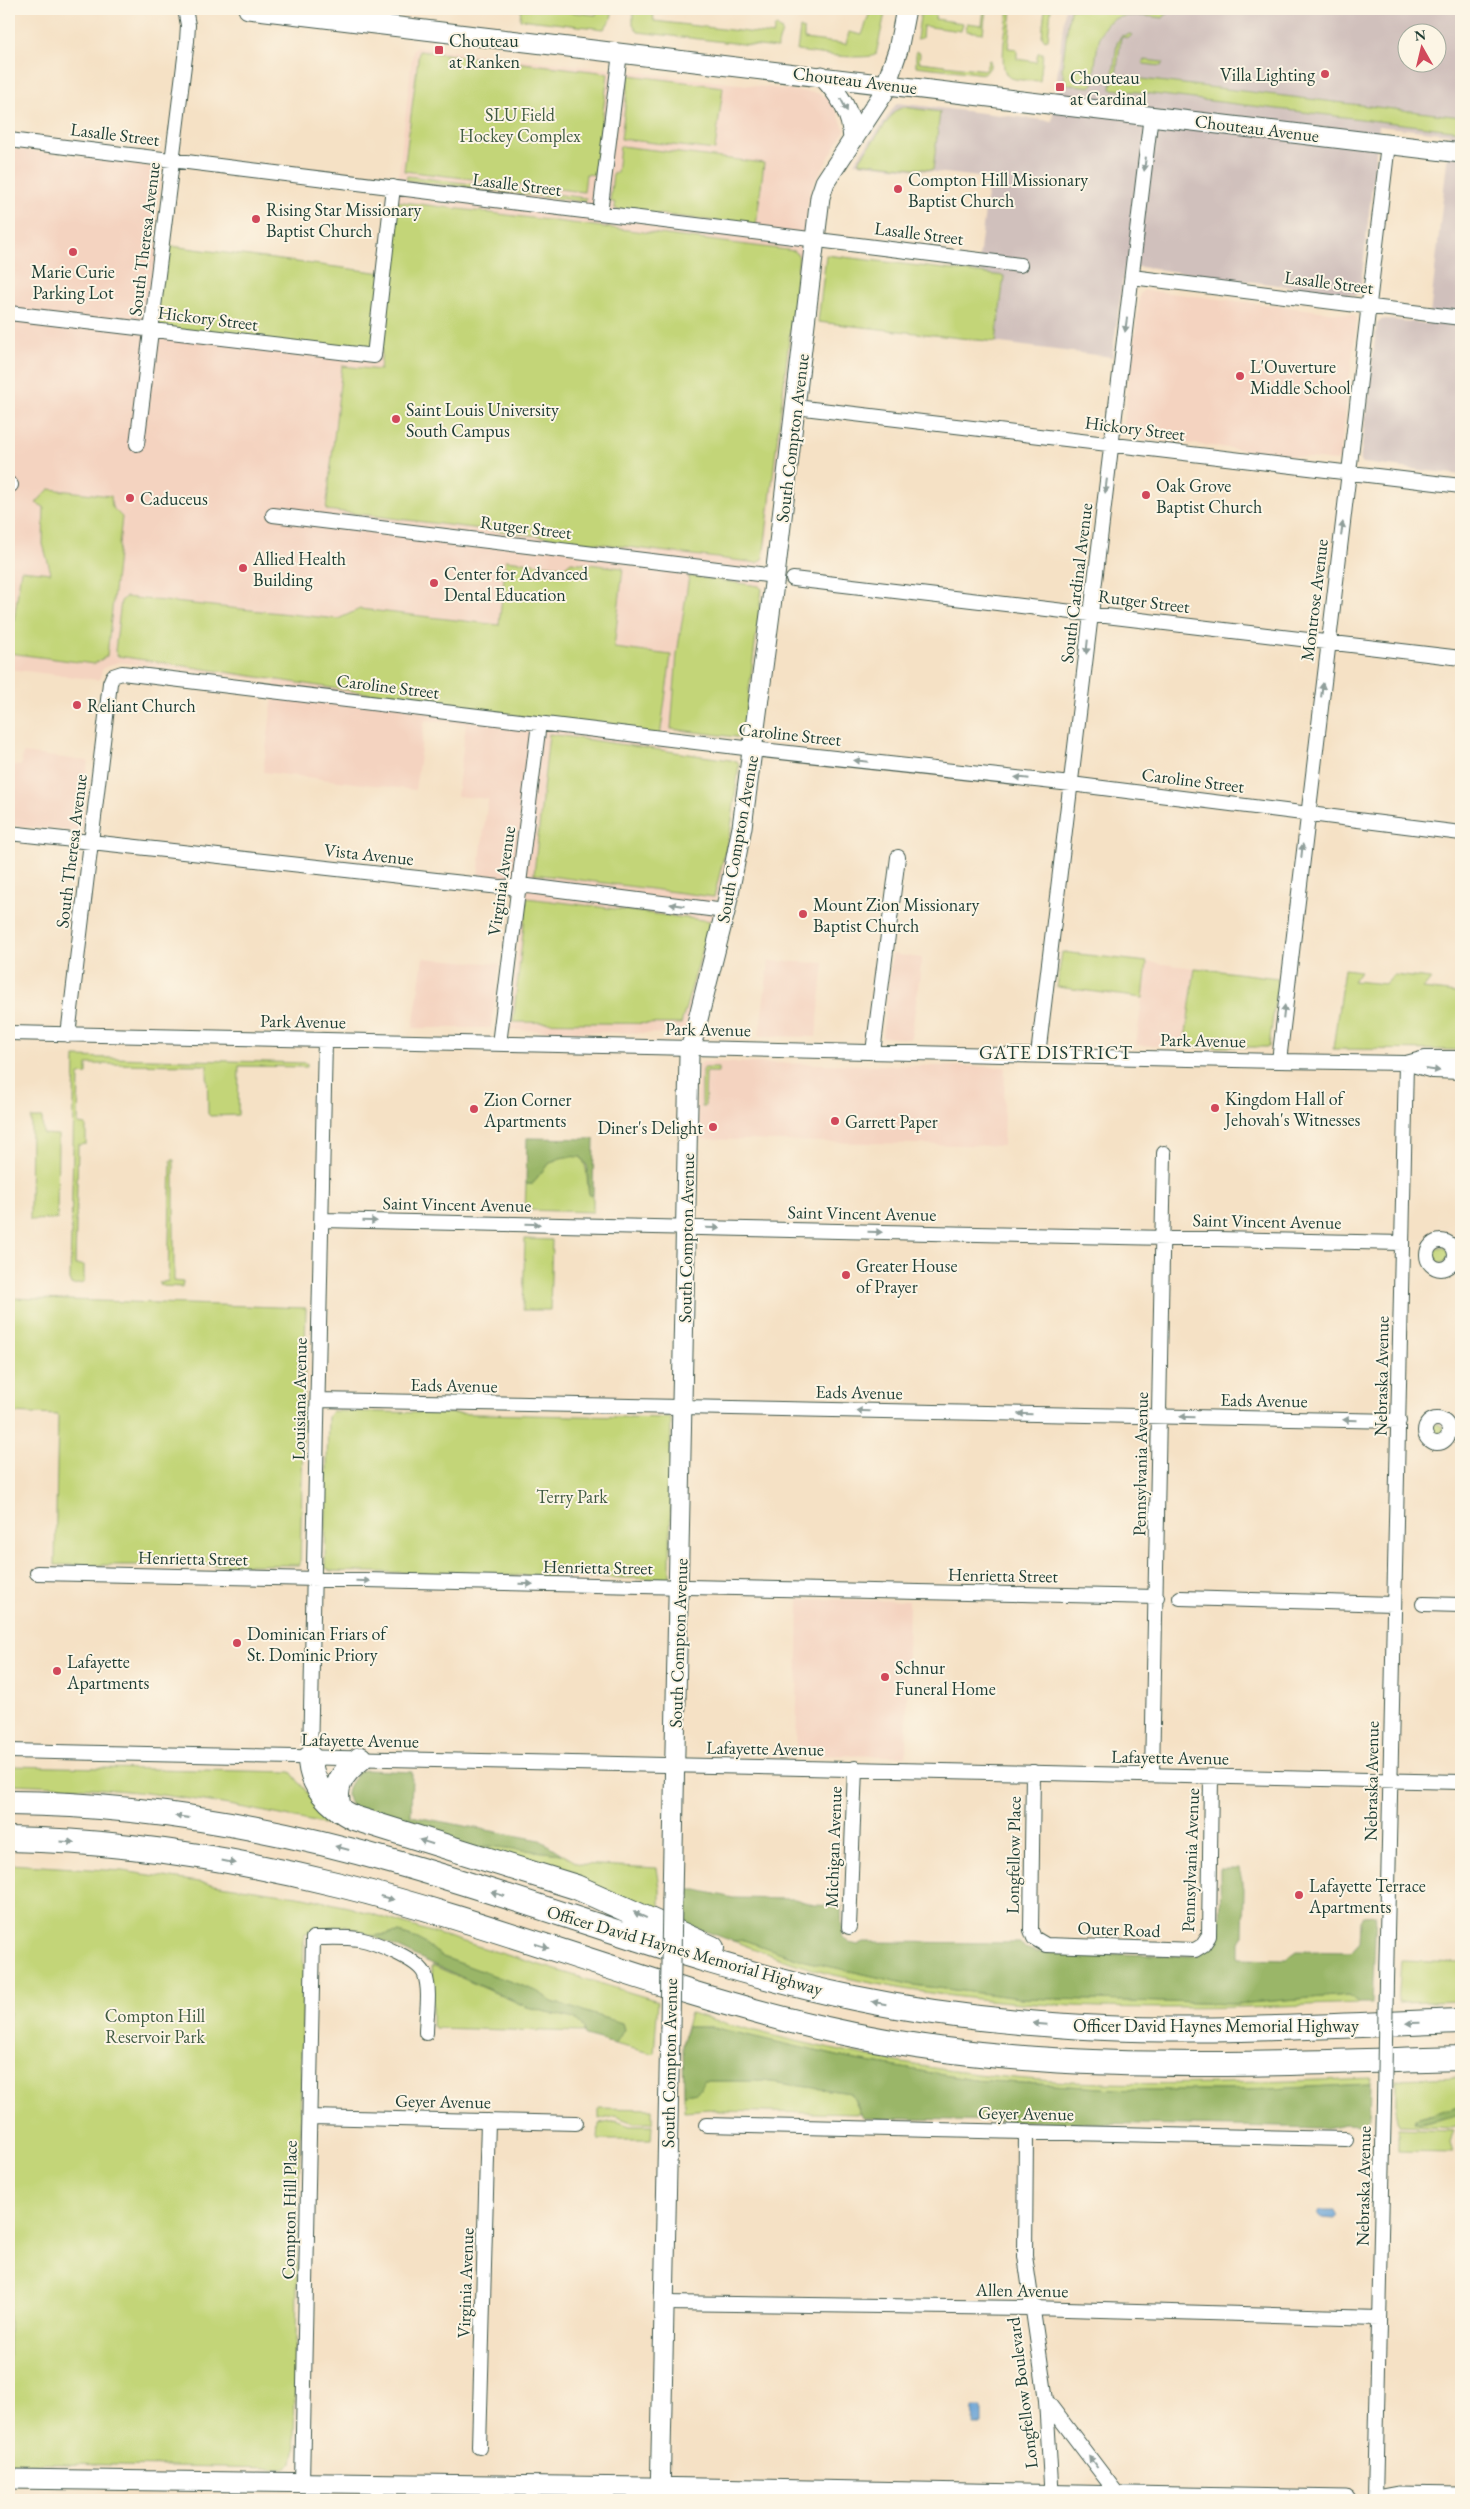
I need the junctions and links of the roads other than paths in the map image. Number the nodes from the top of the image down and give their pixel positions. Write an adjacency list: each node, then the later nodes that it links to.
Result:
1 (184, 9): 12 (street, South Theresa Avenue)
2 (248, 9): 4 (main road, Chouteau Avenue)
3 (906, 9): 6 (main road, South Compton Avenue)
4 (620, 53): 5 (main road, Chouteau Avenue); 14 (street)
5 (822, 76): 6 (main road, Chouteau Avenue); 9 (main road, one-way to 9)
6 (887, 84): 7 (main road, Chouteau Avenue); 9 (main road, South Compton Avenue)
7 (1151, 115): 10 (main road, Chouteau Avenue); 17 (street, South Cardinal Avenue, one-way to 17)
8 (9, 140): 12 (street, Lasalle Street)
9 (853, 140): 15 (main road, South Compton Avenue)
10 (1388, 144): 11 (main road, Chouteau Avenue); 18 (street, Montrose Avenue)
11 (1461, 152)
12 (173, 160): 13 (street, Lasalle Street); 21 (street, South Theresa Avenue)
13 (393, 188): 14 (street, Lasalle Street); 21 (street, Hickory Street)
14 (600, 213): 15 (street, Lasalle Street)
15 (814, 239): 16 (street, Lasalle Street); 28 (main road, South Compton Avenue)
16 (1020, 264)
17 (1132, 277): 18 (street, Lasalle Street); 24 (street, South Cardinal Avenue, one-way to 24)
18 (1368, 306): 20 (street, Lasalle Street); 25 (street, Montrose Avenue)
19 (9, 313): 21 (street, Hickory Street)
20 (1461, 318)
21 (151, 331): 23 (street, South Theresa Avenue)
22 (804, 408): 24 (street, Hickory Street)
23 (137, 444)
24 (1111, 444): 25 (street, Hickory Street); 29 (street, South Cardinal Avenue, one-way to 29)
25 (1349, 472): 26 (street, Hickory Street); 30 (street, Montrose Avenue, one-way to 25)
26 (1461, 486)
27 (273, 514): 28 (street, Rutger Street)
28 (784, 577): 29 (street, Rutger Street); 34 (main road, South Compton Avenue)
29 (1090, 614): 30 (street, Rutger Street); 35 (street, South Cardinal Avenue, one-way to 35)
30 (1328, 642): 31 (street, Rutger Street); 36 (street, Montrose Avenue, one-way to 30)
31 (1461, 658)
32 (116, 674): 33 (street, Caroline Street); 39 (street, South Theresa Avenue)
33 (539, 723): 34 (street, Caroline Street); 41 (street, Virginia Avenue)
34 (753, 749): 35 (street, Caroline Street, one-way to 34); 42 (main road, South Compton Avenue)
35 (1071, 784): 36 (street, Caroline Street); 49 (street, South Cardinal Avenue)
36 (1306, 814): 38 (street, Caroline Street); 51 (street, Montrose Avenue, one-way to 36)
37 (9, 833): 39 (street, Vista Avenue)
38 (1461, 833)
39 (91, 842): 41 (street, Vista Avenue); 44 (street, South Theresa Avenue)
40 (898, 857): 48 (street)
41 (518, 887): 42 (street, Vista Avenue, one-way to 41); 46 (street, Virginia Avenue)
42 (725, 911): 47 (main road, South Compton Avenue)
43 (9, 1033): 44 (street, Park Avenue)
44 (68, 1034): 45 (street, Park Avenue)
45 (325, 1040): 46 (street, Park Avenue); 55 (street, Louisiana Avenue)
46 (500, 1044): 47 (street, Park Avenue)
47 (690, 1048): 48 (street, Park Avenue); 56 (main road, South Compton Avenue)
48 (873, 1052): 49 (street, Park Avenue)
49 (1038, 1055): 51 (street, Park Avenue)
50 (1461, 1058): 52 (street, Park Avenue)
51 (1278, 1061): 52 (street, Park Avenue)
52 (1406, 1063): 53 (street, Park Avenue, one-way to 53); 58 (street, Nebraska Avenue)
53 (1461, 1072)
54 (1164, 1153): 57 (street, Pennsylvania Avenue)
55 (322, 1220): 56 (street, Saint Vincent Avenue, one-way to 56); 59 (street, Louisiana Avenue)
56 (686, 1228): 57 (street, Saint Vincent Avenue, one-way to 57); 60 (main road, South Compton Avenue)
57 (1163, 1238): 58 (street, Saint Vincent Avenue); 61 (street, Pennsylvania Avenue)
58 (1402, 1243): 62 (street, Nebraska Avenue)
59 (318, 1400): 60 (street, Eads Avenue); 64 (street, Louisiana Avenue)
60 (683, 1408): 61 (street, Eads Avenue, one-way to 60); 65 (main road, South Compton Avenue)
61 (1159, 1417): 62 (street, Eads Avenue, one-way to 61); 66 (street, Pennsylvania Avenue)
62 (1399, 1421): 68 (street, Nebraska Avenue)
63 (37, 1573): 64 (street, Henrietta Street)
64 (314, 1580): 65 (street, Henrietta Street, one-way to 65); 72 (street, Louisiana Avenue)
65 (680, 1587): 66 (street, Henrietta Street); 74 (main road, South Compton Avenue)
66 (1157, 1597): 77 (street, Pennsylvania Avenue)
67 (1180, 1598): 68 (street)
68 (1393, 1604): 79 (street, Nebraska Avenue)
69 (1423, 1604): 70 (street)
70 (1461, 1605)
71 (9, 1751): 72 (street, Lafayette Avenue)
72 (310, 1758): 73 (street, Lafayette Avenue); 82 (highway)
73 (360, 1759): 74 (street, Lafayette Avenue); 82 (highway)
74 (675, 1764): 75 (street, Lafayette Avenue); 97 (main road, South Compton Avenue, bridge)
75 (855, 1768): 76 (street, Lafayette Avenue); 84 (street, Michigan Avenue)
76 (1033, 1772): 77 (street, Lafayette Avenue); 85 (street, Longfellow Place)
77 (1152, 1775): 78 (street, Lafayette Avenue)
78 (1211, 1776): 79 (street, Lafayette Avenue); 86 (street, Pennsylvania Avenue)
79 (1390, 1780): 80 (street, Lafayette Avenue); 99 (street, Nebraska Avenue, bridge)
80 (1461, 1782)
81 (9, 1803): 87 (highway, Officer David Haynes Memorial Highway, one-way to 81)
82 (340, 1810): 87 (highway, one-way to 82)
83 (12, 1840): 90 (highway, Officer David Haynes Memorial Highway, one-way to 90)
84 (850, 1927)
85 (1034, 1938): 86 (street, Outer Road)
86 (1204, 1945)
87 (761, 1976): 88 (highway, Officer David Haynes Memorial Highway, one-way to 87)
88 (1461, 2022)
89 (426, 2033): 91 (street, Compton Hill Place)
90 (1461, 2058)
91 (310, 2117): 92 (street, Geyer Avenue); 103 (street, Compton Hill Place)
92 (488, 2121): 93 (street, Geyer Avenue); 101 (street, Virginia Avenue)
93 (576, 2122)
94 (706, 2125): 95 (street, Geyer Avenue)
95 (1026, 2132): 96 (street, Geyer Avenue); 98 (street, Longfellow Boulevard)
96 (1346, 2139)
97 (665, 2303): 98 (street, Allen Avenue); 104 (main road, South Compton Avenue)
98 (1031, 2308): 99 (street, Allen Avenue); 100 (street, Longfellow Boulevard)
99 (1379, 2318): 109 (street, Nebraska Avenue)
100 (1046, 2400): 105 (street, Longfellow Boulevard); 106 (street, one-way to 100)
101 (480, 2447)
102 (9, 2479): 103 (main road)
103 (302, 2483): 104 (main road)
104 (660, 2494): 105 (main road)
105 (1052, 2497): 106 (main road)
106 (1121, 2498): 108 (main road)
107 (1461, 2498): 109 (main road)
108 (1346, 2500)
109 (1376, 2500)

